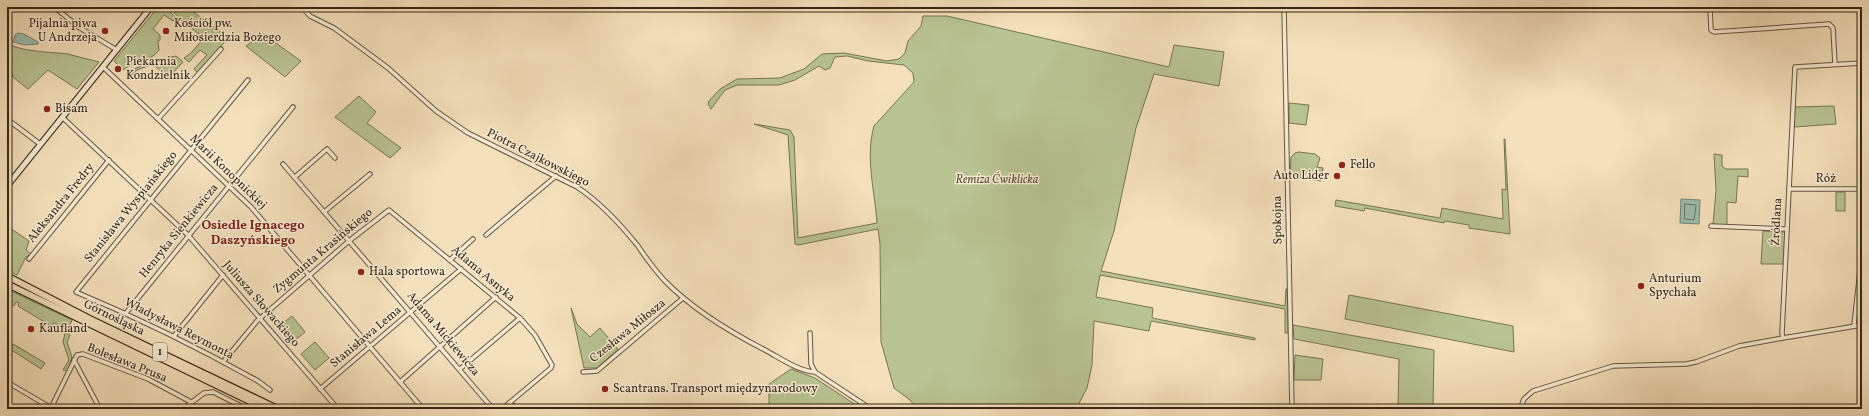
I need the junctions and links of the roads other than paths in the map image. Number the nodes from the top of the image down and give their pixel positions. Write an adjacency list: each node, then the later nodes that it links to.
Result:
1 (54, 7): 7 (street)
2 (151, 7): 7 (main road)
3 (302, 7): 22 (street, Piotra Czajkowskiego)
4 (1284, 7): 82 (street, Spokojna)
5 (1710, 7): 9 (street)
6 (221, 49): 15 (street)
7 (117, 50): 10 (main road)
8 (1862, 63): 9 (street, Źródlana)
9 (1835, 64): 26 (street, Źródlana)
10 (103, 67): 13 (main road); 15 (street, Marii Konopnickiej)
11 (248, 80): 17 (street, Stanisława Wyspiańskiego)
12 (293, 107): 25 (street, Henryka Sienkiewicza)
13 (62, 117): 16 (main road); 19 (street, Juliusza Słowackiego)
14 (7, 119): 16 (street)
15 (158, 119): 17 (street, Marii Konopnickiej)
16 (40, 144): 24 (main road)
17 (191, 150): 25 (street, Marii Konopnickiej); 28 (street, Stanisława Wyspiańskiego)
18 (335, 158): 23 (street)
19 (109, 160): 28 (street, Juliusza Słowackiego); 38 (street, Aleksandra Fredry)
20 (283, 164): 23 (street, Adama Mickiewicza)
21 (370, 174): 30 (street)
22 (556, 176): 34 (street); 47 (street, Piotra Czajkowskiego)
23 (295, 177): 30 (street, Adama Mickiewicza)
24 (8, 184)
25 (228, 185): 33 (street, Henryka Sienkiewicza); 42 (street, Marii Konopnickiej)
26 (1789, 189): 27 (street, Róż); 32 (street, Źródlana)
27 (1862, 189)
28 (150, 199): 33 (street, Juliusza Słowackiego); 45 (street, Stanisława Wyspiańskiego)
29 (389, 210): 36 (street, Zygmunta Krasińskiego); 39 (street, Adama Asnyka)
30 (324, 212): 36 (street, Adama Mickiewicza)
31 (1711, 226): 32 (street)
32 (1787, 229): 56 (street, Źródlana)
33 (188, 235): 41 (street, Juliusza Słowackiego); 48 (street, Henryka Sienkiewicza)
34 (486, 235)
35 (473, 239): 39 (street)
36 (349, 240): 42 (street, Zygmunta Krasińskiego); 49 (street, Adama Mickiewicza)
37 (1862, 253): 52 (street)
38 (30, 259)
39 (450, 260): 40 (street, Adama Asnyka)
40 (461, 269): 46 (street, Adama Asnyka); 49 (street, Stanisława Lema)
41 (223, 275): 50 (street, Juliusza Słowackiego); 55 (street)
42 (309, 275): 50 (street, Zygmunta Krasińskiego); 58 (street, Marii Konopnickiej)
43 (7, 276): 75 (main road, Górnośląska / 1)
44 (7, 284): 74 (main road, Górnośląska / 1)
45 (76, 292): 48 (street, Władysława Reymonta)
46 (496, 298): 51 (street, Adama Asnyka); 57 (street)
47 (683, 298): 62 (street, Czesława Miłosza); 63 (street, Piotra Czajkowskiego)
48 (126, 312): 55 (street, Władysława Reymonta)
49 (412, 312): 57 (street, Adama Mickiewicza); 58 (street, Stanisława Lema)
50 (260, 318): 60 (street, Zygmunta Krasińskiego); 66 (street, Juliusza Słowackiego)
51 (520, 318): 61 (street); 69 (street, Adama Asnyka)
52 (1854, 325): 53 (street); 56 (street)
53 (1862, 325)
54 (810, 333): 63 (street)
55 (174, 336): 60 (street, Władysława Reymonta)
56 (1783, 338): 83 (street)
57 (441, 346): 61 (street, Adama Mickiewicza); 65 (street)
58 (371, 347): 65 (street, Marii Konopnickiej); 66 (street, Stanisława Lema)
59 (74, 360): 68 (street, Bolesława Prusa); 70 (street); 71 (street)
60 (223, 362): 67 (street, Władysława Reymonta)
61 (460, 369): 78 (street, Adama Mickiewicza)
62 (583, 372)
63 (815, 372): 81 (street, Piotra Czajkowskiego)
64 (7, 382): 70 (street)
65 (400, 382): 77 (street, Marii Konopnickiej)
66 (320, 389): 76 (street, Juliusza Słowackiego)
67 (270, 390)
68 (191, 402): 72 (street); 73 (street)
69 (510, 404): 79 (street); 80 (street)
70 (52, 408)
71 (100, 409)
72 (183, 409)
73 (247, 409)
74 (266, 409)
75 (278, 409)
76 (338, 409)
77 (423, 409)
78 (494, 409)
79 (502, 409)
80 (518, 409)
81 (870, 409)
82 (1292, 409)
83 (1520, 409)

